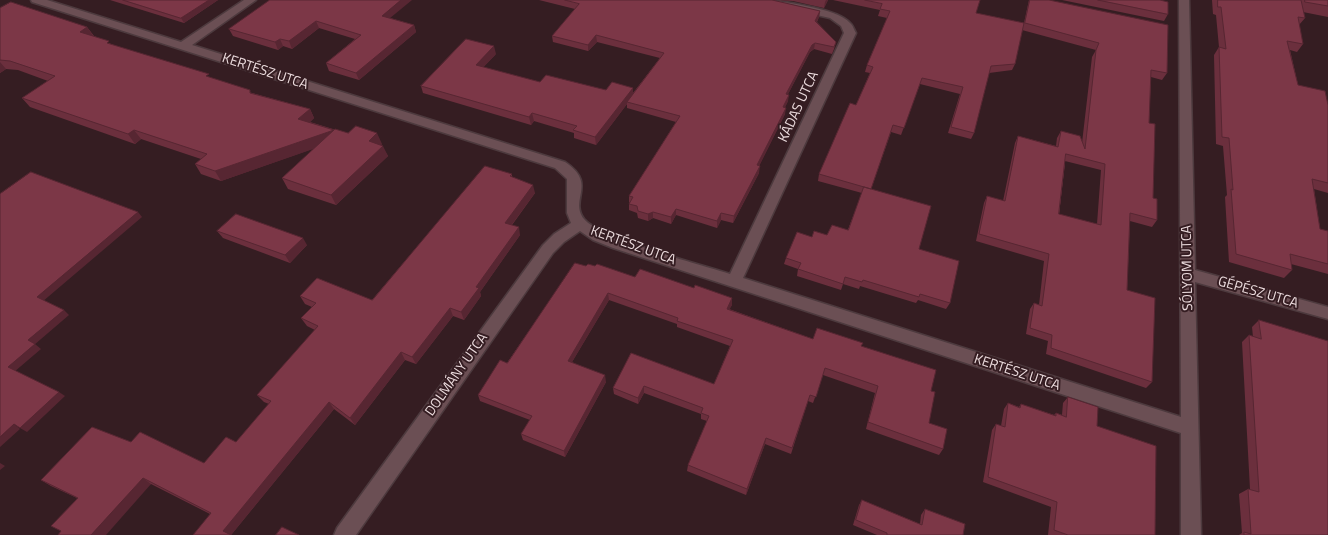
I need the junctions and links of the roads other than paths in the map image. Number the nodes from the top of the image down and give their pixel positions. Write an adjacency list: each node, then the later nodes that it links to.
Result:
1 (36, 0): 5 (street, KERTÉSZ UTCA)
2 (251, 0): 5 (street)
3 (763, 0): 8 (street, KÁDAS UTCA)
4 (1184, 0): 7 (street, SÓLYOM UTCA)
5 (183, 46): 6 (street, KERTÉSZ UTCA)
6 (580, 224): 8 (street, KERTÉSZ UTCA); 11 (street, DOLMÁNY UTCA)
7 (1188, 274): 9 (street, GÉPÉSZ UTCA); 10 (street, SÓLYOM UTCA)
8 (734, 281): 10 (street, KERTÉSZ UTCA)
9 (1328, 313)
10 (1189, 428): 12 (street, SÓLYOM UTCA)
11 (344, 535)
12 (1191, 535)

